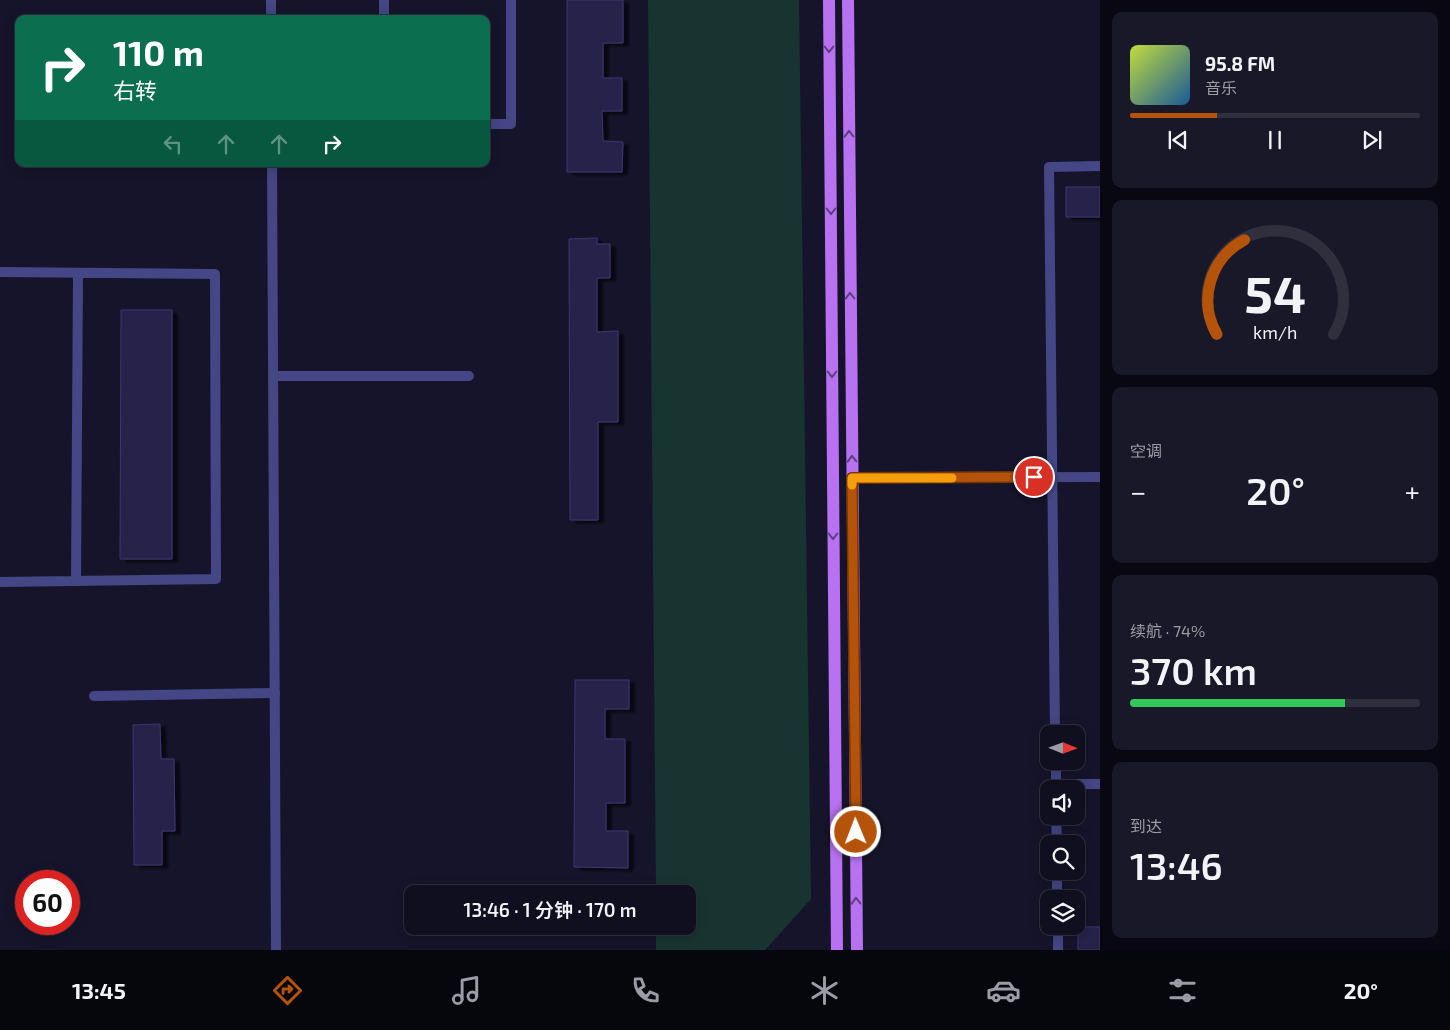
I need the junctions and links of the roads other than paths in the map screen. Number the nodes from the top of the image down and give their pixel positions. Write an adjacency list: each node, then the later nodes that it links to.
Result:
1 (271, 0): 6 (street)
2 (384, 0): 7 (street)
3 (511, 0): 8 (street)
4 (829, 0): 27 (main road, one-way to 27)
5 (848, 0): 17 (main road, one-way to 5)
6 (272, 15)
7 (384, 15)
8 (490, 124)
9 (1100, 166): 15 (street)
10 (272, 167): 13 (street)
11 (0, 272): 12 (street)
12 (78, 273): 18 (street); 18 (street)
13 (273, 376): 14 (street); 20 (street)
14 (469, 376)
15 (1052, 477): 16 (street); 17 (street); 22 (street)
16 (1100, 477)
17 (852, 478): 28 (main road, one-way to 17)
18 (76, 581): 19 (street)
19 (0, 582)
20 (275, 693): 21 (street); 26 (street)
21 (94, 696)
22 (1055, 725)
23 (1100, 784): 24 (street)
24 (1085, 785)
25 (1058, 935): 29 (street)
26 (276, 950)
27 (836, 950)
28 (857, 950)
29 (1058, 950)

